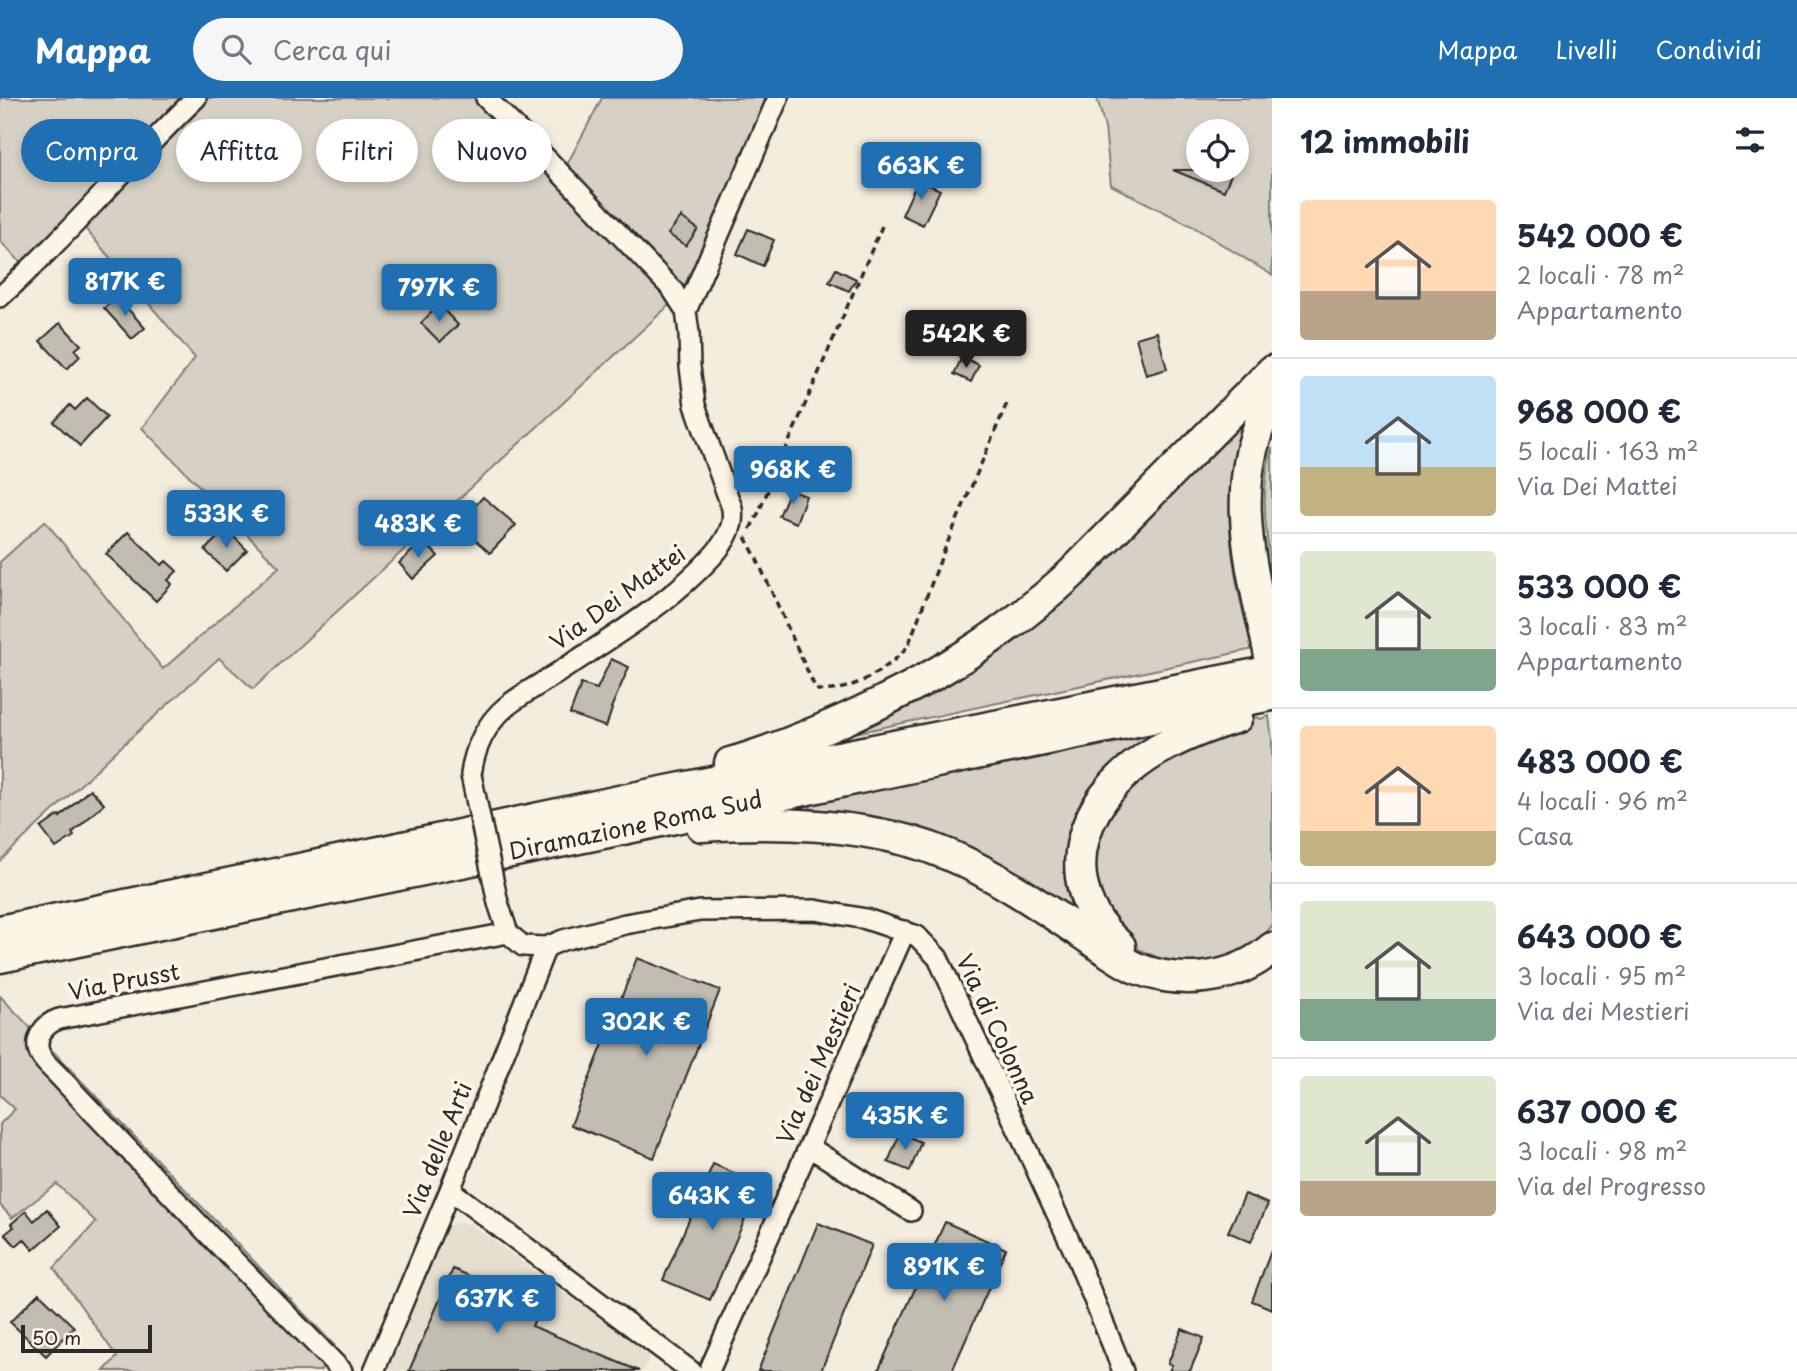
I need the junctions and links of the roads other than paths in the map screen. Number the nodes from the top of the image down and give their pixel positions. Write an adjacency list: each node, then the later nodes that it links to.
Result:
1 (196, 98): 4 (street)
2 (485, 98): 5 (street)
3 (778, 98): 5 (street)
4 (0, 297)
5 (686, 312): 13 (street, Via Dei Mattei, bridge)
6 (1272, 371): 9 (highway)
7 (1272, 398): 8 (highway)
8 (1268, 688): 9 (highway, Diramazione Roma Sud); 10 (highway, Diramazione Roma Sud); 17 (highway)
9 (652, 794): 11 (highway, Diramazione Roma Sud)
10 (642, 825): 16 (highway, Diramazione Roma Sud); 17 (highway)
11 (0, 931)
12 (905, 931): 14 (street, Via di Colonna); 18 (street, Via dei Mestieri); 25 (street, Via di Colonna)
13 (508, 933): 14 (street); 21 (street, Via Prusst)
14 (546, 947): 19 (street, Via delle Arti)
15 (1272, 948): 17 (highway)
16 (0, 957)
17 (1153, 972)
18 (809, 1147): 20 (street); 24 (street, Via dei Mestieri)
19 (450, 1190): 22 (street, Via delle Arti); 23 (street)
20 (911, 1211)
21 (342, 1371)
22 (374, 1371)
23 (691, 1371)
24 (709, 1371)
25 (1123, 1371)

